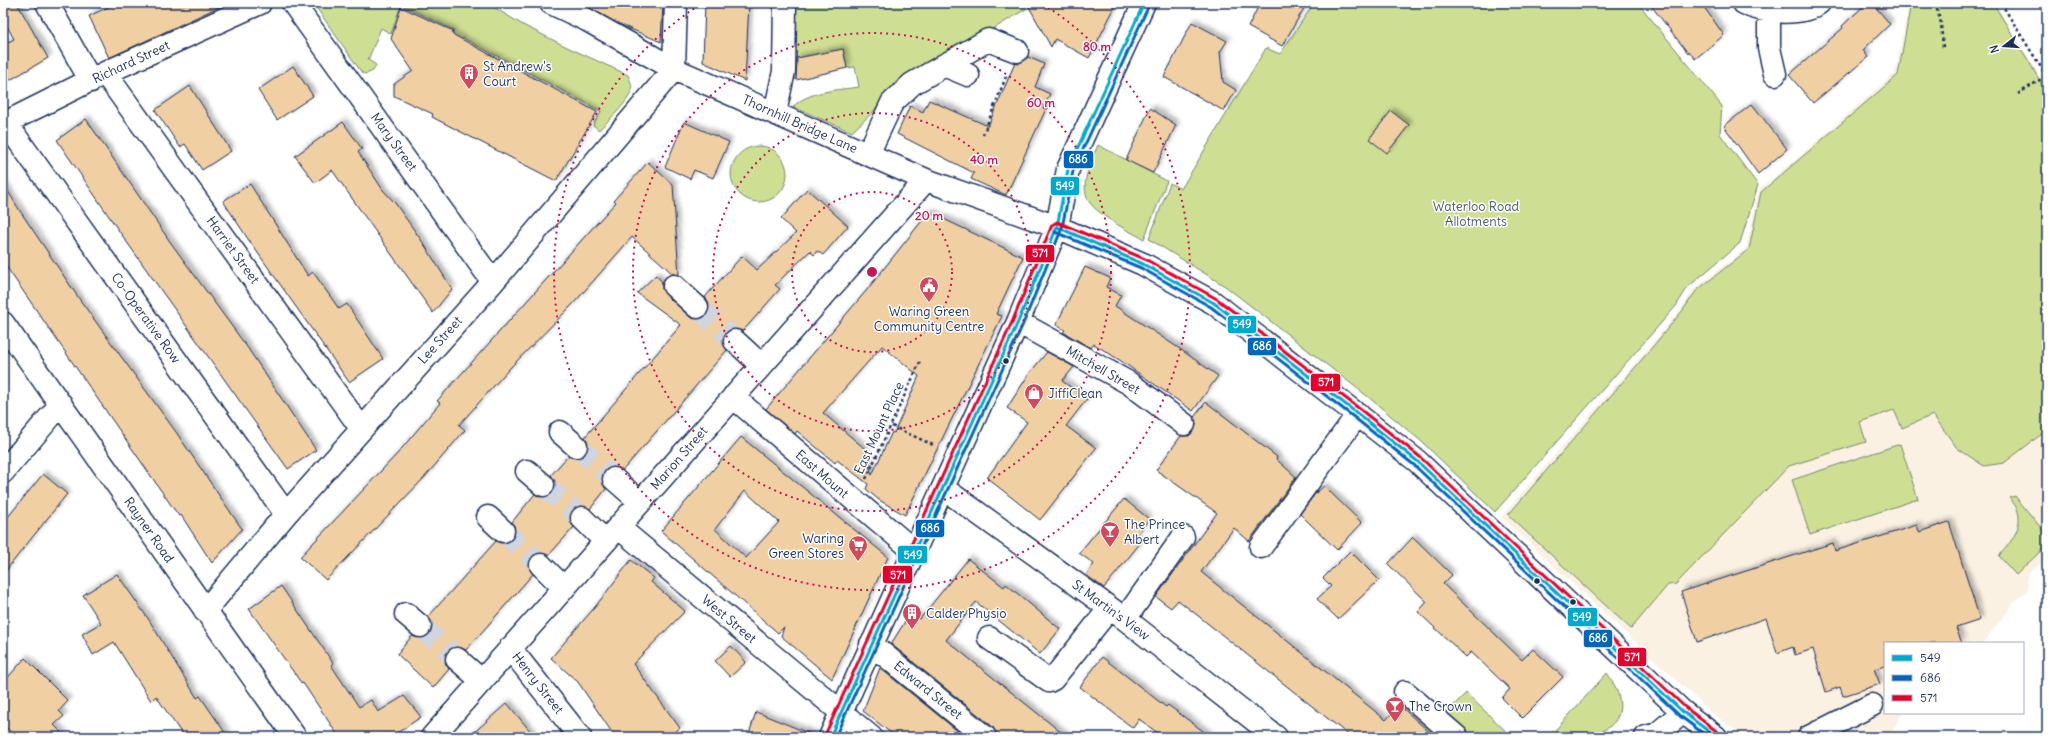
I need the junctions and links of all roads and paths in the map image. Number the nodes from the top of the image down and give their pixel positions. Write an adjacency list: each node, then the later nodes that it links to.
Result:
1 (47, 3): 20 (street, Harriet Street)
2 (260, 3): 20 (street, Richard Street)
3 (293, 3): 29 (street, Mary Street)
4 (550, 3): 13 (street, Thornhill Bridge Lane)
5 (676, 3): 17 (street)
6 (785, 3): 23 (street)
7 (1144, 3): 28 (street)
8 (1744, 3): 12 (street)
9 (1819, 3): 12 (street)
10 (1935, 3): 14 (path)
11 (2001, 3): 21 (path)
12 (1769, 10): 18 (street)
13 (587, 12): 17 (street, Thornhill Bridge Lane)
14 (1942, 48)
15 (1017, 51): 16 (street); 25 (path)
16 (944, 65): 19 (street); 26 (street)
17 (674, 69): 23 (street, Thornhill Bridge Lane); 29 (street, Lee Street)
18 (1775, 74)
19 (968, 75)
20 (98, 77): 24 (street, Richard Street); 42 (street, Harriet Street)
21 (2046, 77): 22 (path)
22 (2018, 94)
23 (775, 113): 26 (street, Thornhill Bridge Lane)
24 (5, 124): 51 (street, Co-Operative Row)
25 (983, 135)
26 (868, 154): 27 (street, Thornhill Bridge Lane)
27 (926, 180): 28 (street, Thornhill Bridge Lane); 36 (street, Marion Street)
28 (1056, 227): 32 (street); 39 (street, Thornhill Bridge Lane)
29 (493, 282): 42 (street, Lee Street)
30 (674, 286): 31 (street)
31 (697, 307)
32 (1018, 322): 40 (street, Mitchell Street); 45 (street)
33 (3, 323): 38 (street, Rayner Road)
34 (735, 341): 36 (street)
35 (920, 362): 41 (path, East Mount Place)
36 (761, 365): 37 (street, Marion Street)
37 (733, 397): 49 (street, Marion Street); 50 (street, East Mount)
38 (61, 404): 46 (street); 59 (street, Rayner Road)
39 (1358, 414): 55 (street); 69 (street, Thornhill Bridge Lane)
40 (1184, 424)
41 (892, 426): 45 (path); 50 (path, East Mount Place)
42 (361, 428): 51 (street, Lee Street)
43 (560, 432): 44 (street)
44 (576, 446)
45 (957, 456): 48 (street)
46 (3, 472)
47 (614, 479): 49 (street)
48 (943, 488): 56 (street); 60 (street, St Martin's View)
49 (640, 502): 53 (street, Marion Street)
50 (855, 503): 56 (street, East Mount)
51 (286, 514): 59 (street, Lee Street)
52 (582, 518): 53 (street, West Street)
53 (611, 534): 58 (street, Marion Street); 68 (street, West Street)
54 (1183, 537): 60 (street)
55 (1260, 547)
56 (913, 550): 62 (street)
57 (540, 565): 58 (street)
58 (564, 588): 63 (street, Marion Street)
59 (205, 611): 71 (street, Rayner Road)
60 (1117, 614): 61 (street); 77 (street, St Martin's View)
61 (989, 638)
62 (871, 644): 68 (street); 76 (street, Edward Street)
63 (510, 648): 65 (street, Marion Street); 73 (street, Henry Street)
64 (457, 659): 65 (street)
65 (482, 681): 72 (street, Marion Street)
66 (1405, 692): 78 (street)
67 (1872, 705): 80 (street)
68 (840, 712): 74 (street); 75 (street, West Street)
69 (1682, 712): 70 (street, Thornhill Bridge Lane); 79 (street)
70 (1703, 733)
71 (295, 737)
72 (432, 737)
73 (580, 737)
74 (830, 737)
75 (871, 737)
76 (984, 737)
77 (1276, 737)
78 (1457, 737)
79 (1646, 737)
80 (1810, 737)

